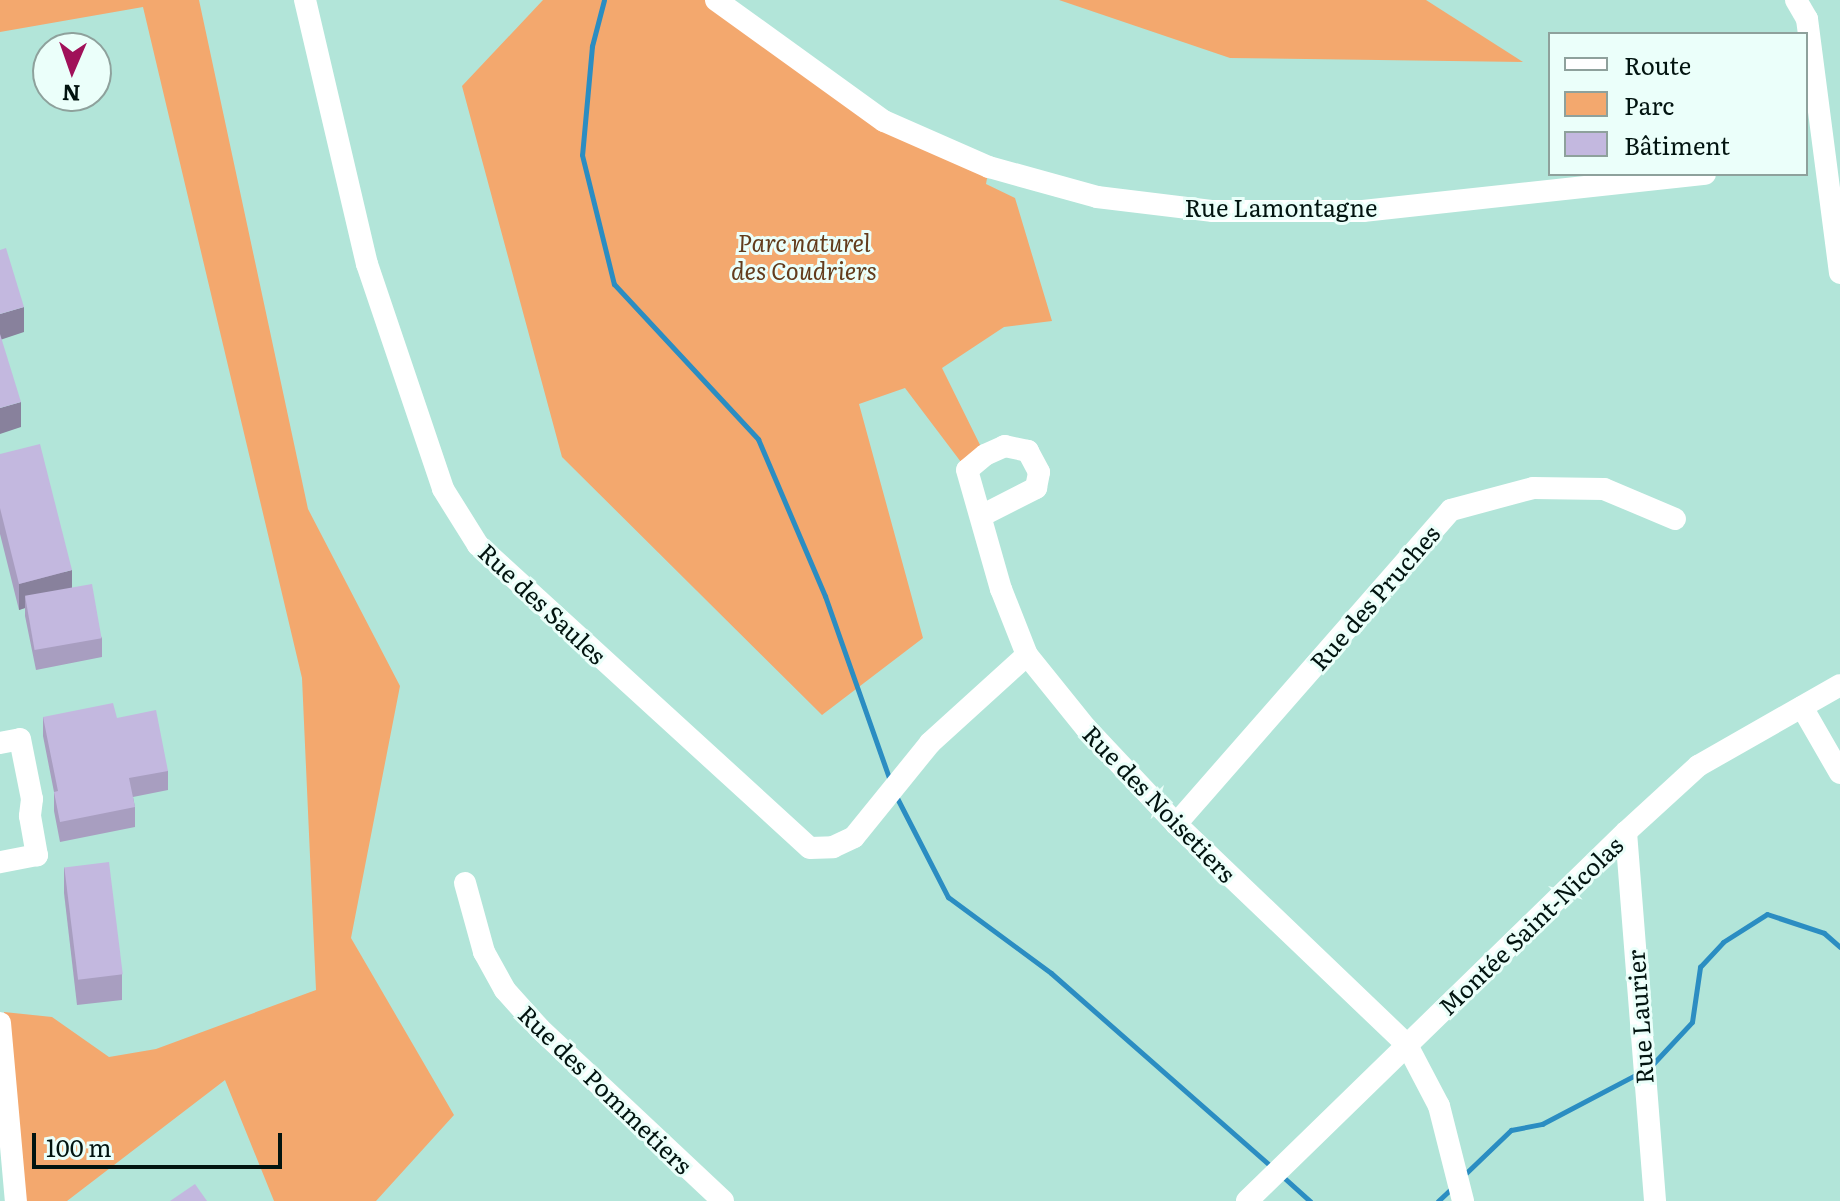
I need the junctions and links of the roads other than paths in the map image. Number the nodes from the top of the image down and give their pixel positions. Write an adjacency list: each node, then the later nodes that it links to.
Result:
1 (305, 0): 9 (street, Rue des Saules)
2 (716, 0): 5 (street, Rue Lamontagne)
3 (1796, 0): 4 (street)
4 (1824, 162): 6 (street)
5 (1687, 176)
6 (1840, 273)
7 (981, 516): 9 (street, Rue des Noisetiers)
8 (1675, 519): 15 (street, Rue des Pruches)
9 (1027, 655): 15 (street, Rue des Noisetiers)
10 (1840, 685): 11 (street, Montée Saint-Nicolas)
11 (1802, 707): 14 (street); 16 (street, Montée Saint-Nicolas)
12 (10, 741): 13 (street); 17 (street)
13 (44, 743)
14 (1840, 773)
15 (1176, 824): 20 (street, Rue des Noisetiers)
16 (1626, 832): 20 (street, Montée Saint-Nicolas); 26 (street, Rue Laurier)
17 (0, 862)
18 (465, 883): 24 (street, Rue des Pommetiers)
19 (0, 1023): 21 (street)
20 (1407, 1045): 22 (street, Montée Saint-Nicolas); 25 (street, Rue des Noisetiers)
21 (6, 1145): 23 (street)
22 (1250, 1200)
23 (16, 1201)
24 (723, 1201)
25 (1463, 1201)
26 (1655, 1201)

